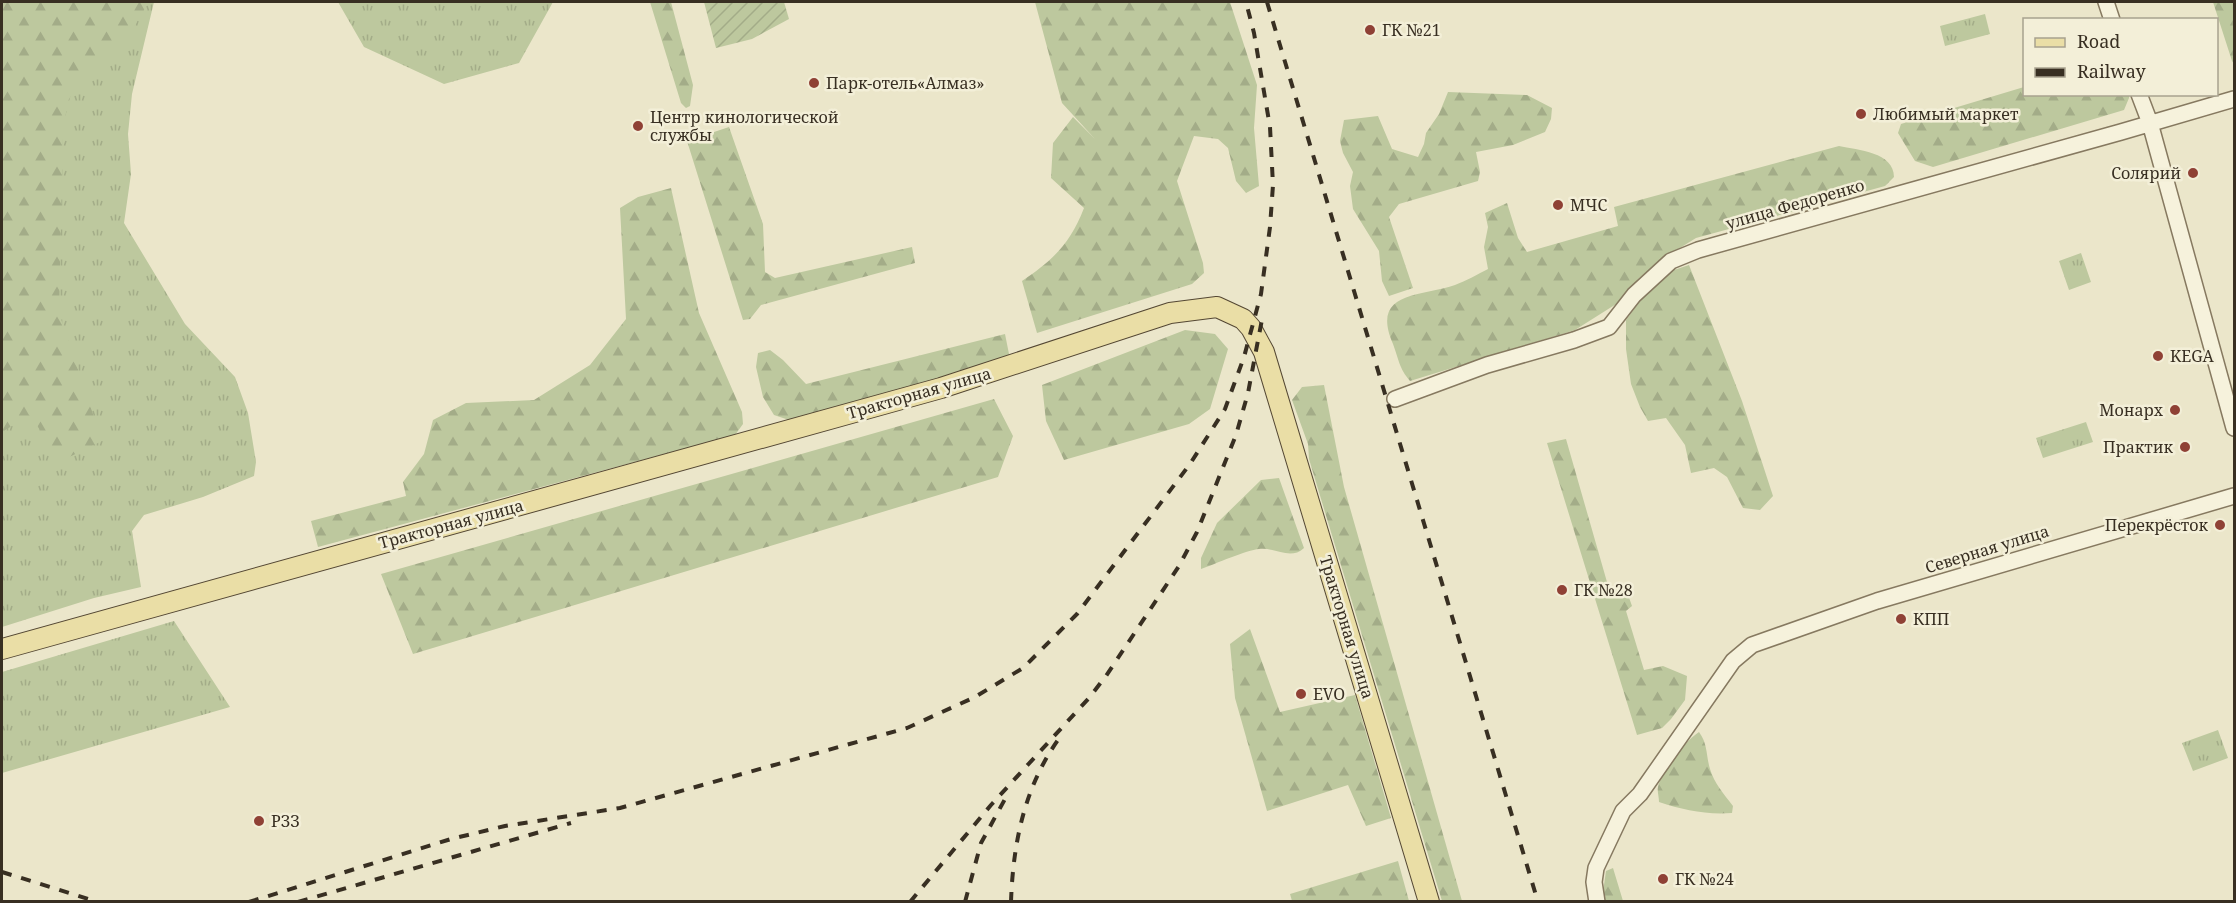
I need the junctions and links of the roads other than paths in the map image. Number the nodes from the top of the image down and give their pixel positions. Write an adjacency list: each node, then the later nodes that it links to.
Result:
1 (2106, 2): 2 (street)
2 (2111, 18)
3 (2140, 96): 5 (street)
4 (2235, 99): 5 (street, улица Федоренко)
5 (2150, 123): 6 (street, улица Федоренко); 7 (street)
6 (1395, 399)
7 (2235, 428)
8 (2235, 496): 11 (street, Северная улица)
9 (2, 649): 10 (main road, Тракторная улица)
10 (1430, 902)
11 (1597, 902)

